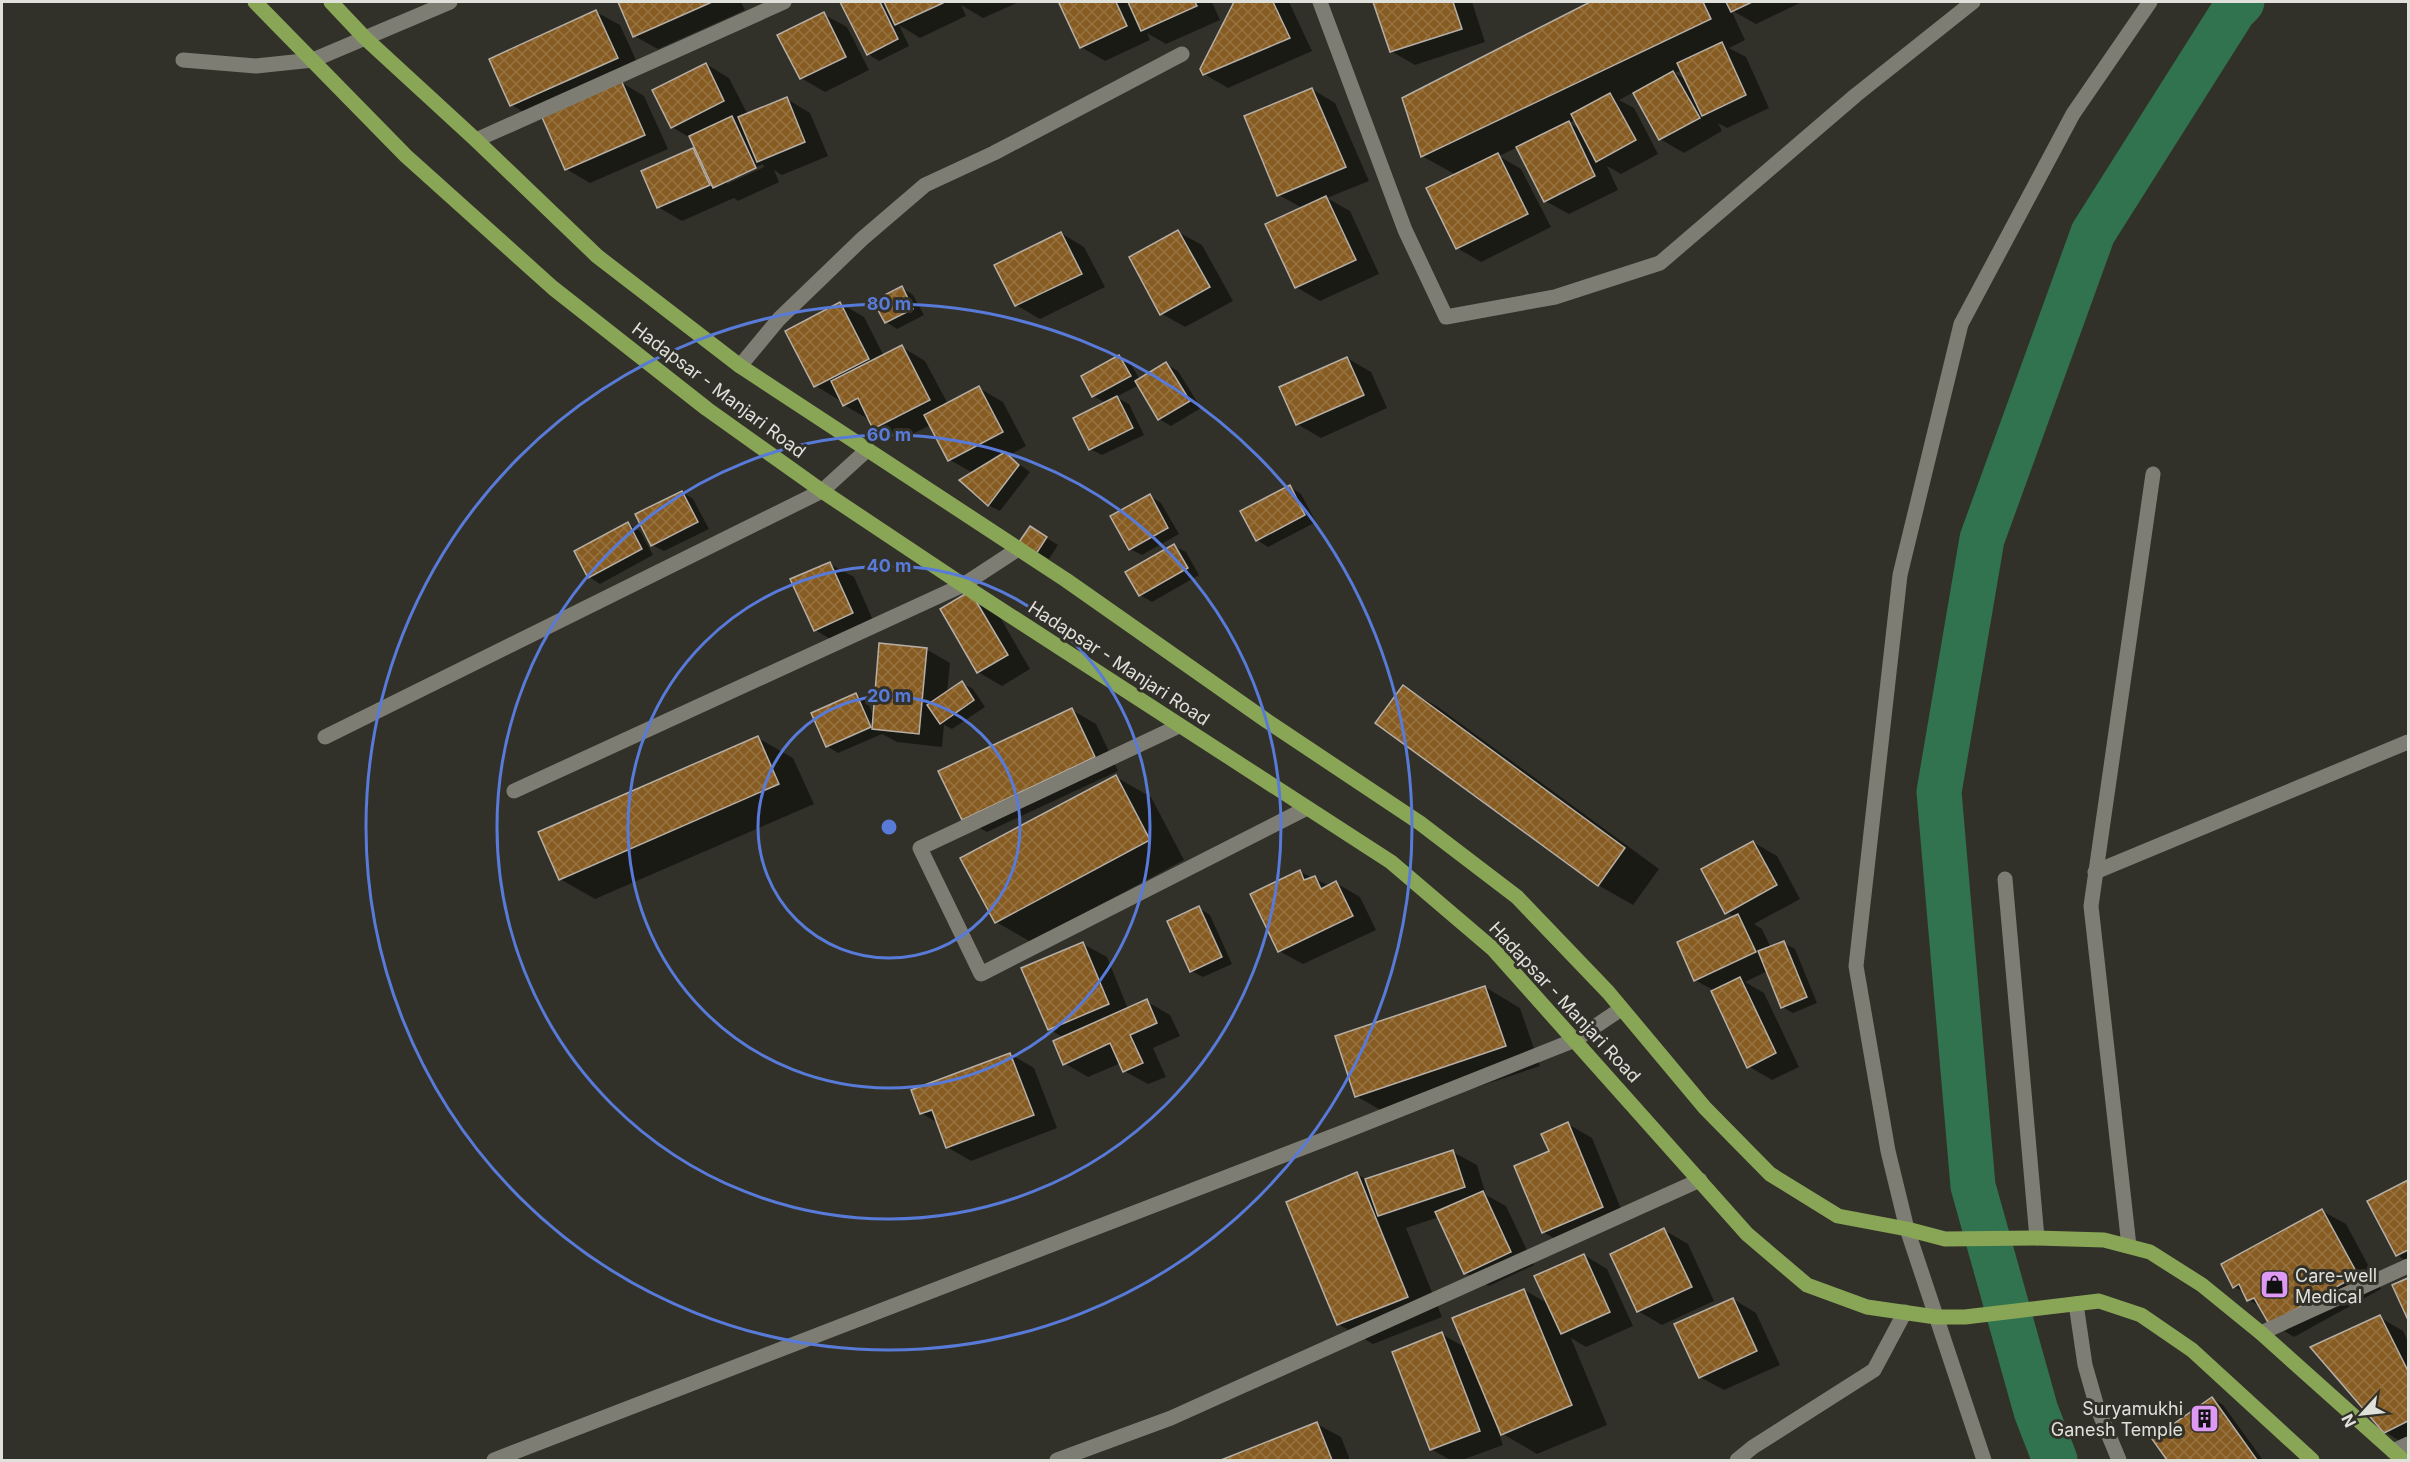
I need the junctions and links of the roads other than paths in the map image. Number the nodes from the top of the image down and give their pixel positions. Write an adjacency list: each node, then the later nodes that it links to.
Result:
1 (255, 2): 11 (main road, Hadapsar - Manjari Road)
2 (331, 2): 8 (main road, Hadapsar - Manjari Road)
3 (450, 2): 8 (street)
4 (784, 2): 12 (street)
5 (1320, 2): 6 (street)
6 (1973, 2)
7 (2150, 2): 29 (street)
8 (364, 38): 11 (street); 12 (main road, Hadapsar - Manjari Road)
9 (1182, 54): 13 (street)
10 (183, 60): 11 (street)
11 (313, 60): 16 (main road, Hadapsar - Manjari Road)
12 (476, 140): 13 (main road, Hadapsar - Manjari Road)
13 (740, 366): 14 (main road, Hadapsar - Manjari Road)
14 (867, 450): 16 (street); 17 (main road, Hadapsar - Manjari Road)
15 (2153, 474): 24 (street)
16 (822, 491): 18 (main road, Hadapsar - Manjari Road); 20 (street)
17 (1018, 549): 18 (street); 26 (main road, Hadapsar - Manjari Road)
18 (963, 585): 19 (main road, Hadapsar - Manjari Road); 22 (street)
19 (1179, 726): 23 (main road, Hadapsar - Manjari Road); 23 (street)
20 (325, 736)
21 (2409, 742): 24 (street)
22 (514, 791)
23 (1307, 808): 27 (main road, Hadapsar - Manjari Road)
24 (2095, 872): 31 (street)
25 (2005, 879): 30 (street)
26 (1621, 1009): 27 (street); 29 (main road, Hadapsar - Manjari Road)
27 (1575, 1040): 28 (main road, Hadapsar - Manjari Road); 39 (street)
28 (1700, 1180): 34 (main road, Hadapsar - Manjari Road); 40 (street)
29 (1907, 1229): 30 (main road, Hadapsar - Manjari Road); 35 (street)
30 (2037, 1238): 31 (main road)
31 (2128, 1246): 36 (main road)
32 (2409, 1266): 36 (street)
33 (2076, 1304): 35 (main road, Hadapsar - Manjari Road); 43 (street); 44 (main road)
34 (1905, 1312): 35 (main road, Hadapsar - Manjari Road); 41 (street)
35 (1936, 1317): 42 (street)
36 (2261, 1334): 38 (main road)
37 (2409, 1444): 38 (street)
38 (2398, 1456)
39 (494, 1461)
40 (1057, 1461)
41 (1737, 1461)
42 (1984, 1461)
43 (2119, 1461)
44 (2312, 1461)

